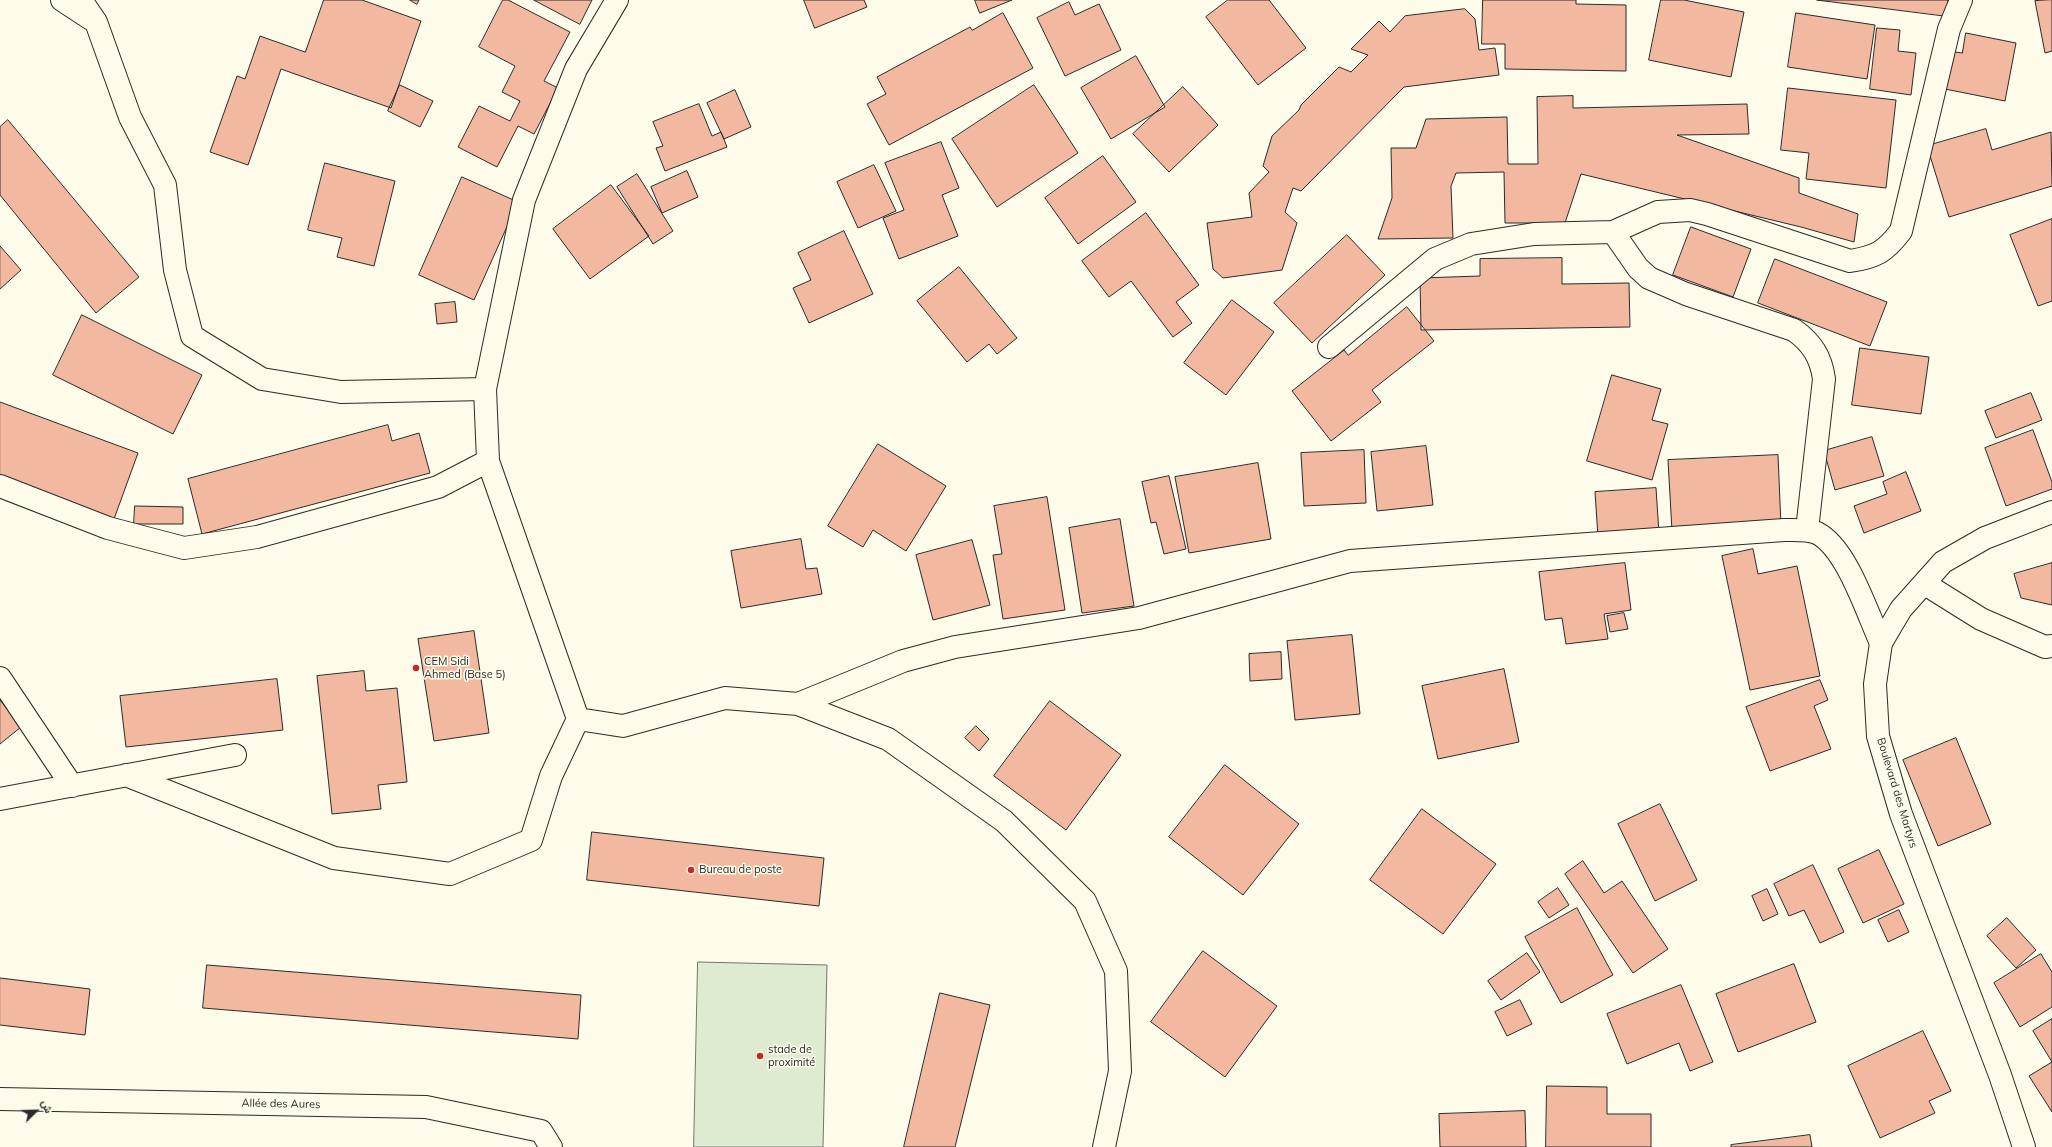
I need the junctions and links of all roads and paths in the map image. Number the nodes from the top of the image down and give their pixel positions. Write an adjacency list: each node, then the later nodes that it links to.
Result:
1 (62, 0): 5 (street)
2 (81, 0): 5 (street)
3 (618, 0): 8 (street)
4 (1961, 0): 6 (street)
5 (96, 22): 8 (street)
6 (1613, 232): 7 (street); 12 (street)
7 (1329, 347)
8 (485, 389): 9 (street)
9 (488, 461): 10 (street); 18 (street)
10 (0, 486)
11 (2052, 512): 13 (street, Boulevard des Martyrs)
12 (1807, 530): 14 (street); 17 (street)
13 (1925, 584): 14 (street, Boulevard des Martyrs); 15 (street)
14 (1881, 643): 26 (street, Boulevard des Martyrs)
15 (2052, 646)
16 (0, 678): 21 (street)
17 (798, 704): 18 (street); 25 (street)
18 (578, 719): 20 (street)
19 (235, 755): 20 (street)
20 (126, 775): 21 (street)
21 (72, 786): 22 (street)
22 (0, 799)
23 (0, 1099): 24 (street, Allée des Aures)
24 (551, 1147)
25 (1104, 1147)
26 (2024, 1147)

